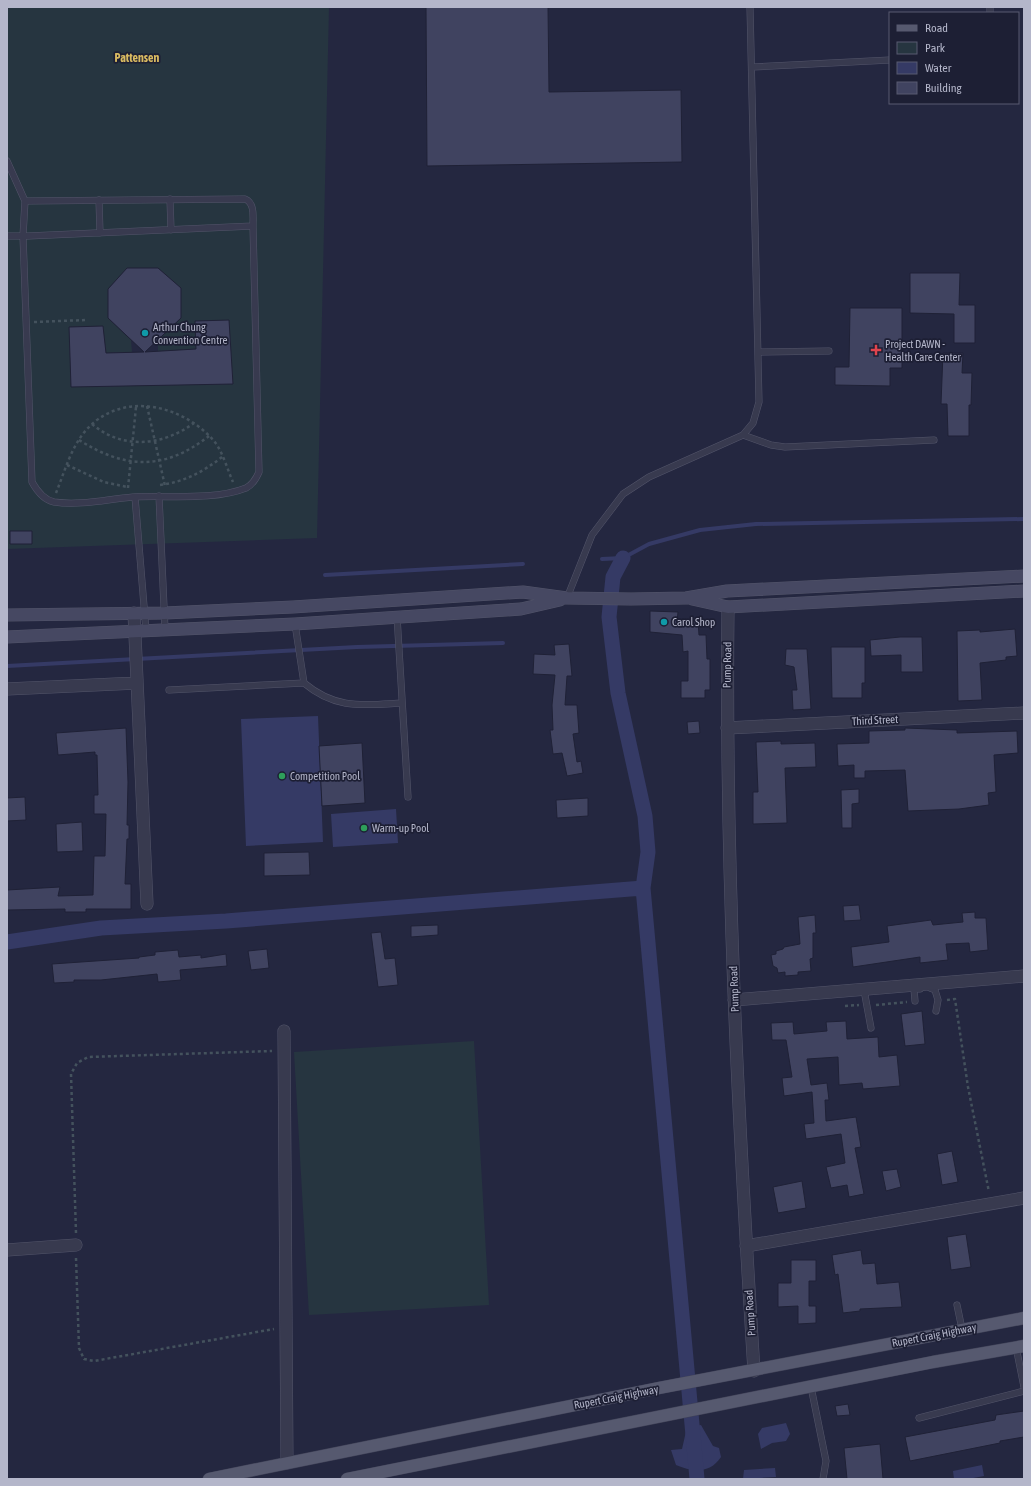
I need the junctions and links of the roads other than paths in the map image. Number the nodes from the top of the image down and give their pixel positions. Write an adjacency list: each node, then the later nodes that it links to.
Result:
1 (750, 7): 3 (lane)
2 (889, 60): 3 (lane)
3 (752, 67): 14 (lane)
4 (7, 161): 7 (lane)
5 (170, 199): 6 (lane); 8 (lane); 9 (lane)
6 (99, 200): 7 (lane); 10 (lane)
7 (26, 201): 12 (lane)
8 (253, 226): 9 (lane); 17 (lane)
9 (171, 230): 10 (lane)
10 (100, 233): 12 (lane)
11 (7, 236): 12 (lane)
12 (23, 236): 18 (lane)
13 (829, 351): 14 (lane)
14 (758, 352): 15 (lane)
15 (743, 435): 16 (lane); 21 (lane)
16 (934, 440)
17 (159, 496): 18 (lane); 25 (lane)
18 (135, 497): 24 (lane)
19 (1024, 576): 22 (main road)
20 (1024, 591): 23 (main road)
21 (572, 598): 22 (main road); 25 (main road); 27 (main road)
22 (681, 598): 23 (main road)
23 (728, 607): 38 (street, Pump Road)
24 (139, 613): 25 (main road); 26 (main road); 30 (street)
25 (165, 613): 29 (lane)
26 (7, 616)
27 (398, 622): 28 (main road); 36 (lane)
28 (295, 625): 29 (main road); 33 (lane)
29 (165, 629): 30 (main road)
30 (140, 630): 31 (main road); 32 (street)
31 (7, 637)
32 (137, 683): 34 (street); 40 (street)
33 (304, 683): 35 (lane); 36 (lane)
34 (7, 689)
35 (169, 690)
36 (402, 703): 39 (lane)
37 (1024, 713): 38 (street, Third Street)
38 (726, 728): 44 (street, Pump Road)
39 (408, 797)
40 (146, 904)
41 (1024, 976): 42 (street)
42 (930, 986): 43 (street); 45 (lane); 46 (lane)
43 (864, 990): 44 (street); 47 (lane)
44 (734, 1000): 51 (street, Pump Road)
45 (915, 1001)
46 (936, 1011)
47 (871, 1028)
48 (284, 1031): 62 (street)
49 (1024, 1198): 51 (street)
50 (76, 1245): 52 (street)
51 (746, 1246): 57 (street, Pump Road)
52 (7, 1250)
53 (957, 1305): 55 (lane)
54 (1024, 1318): 55 (main road, Rupert Craig Highway)
55 (962, 1329): 57 (main road, Rupert Craig Highway)
56 (1020, 1347): 58 (main road); 59 (lane)
57 (754, 1371): 62 (main road, Rupert Craig Highway)
58 (810, 1387): 64 (main road); 65 (lane)
59 (1024, 1387)
60 (1024, 1391): 61 (lane)
61 (919, 1418)
62 (287, 1464): 63 (main road, Rupert Craig Highway)
63 (209, 1479)
64 (347, 1479)
65 (823, 1479)

